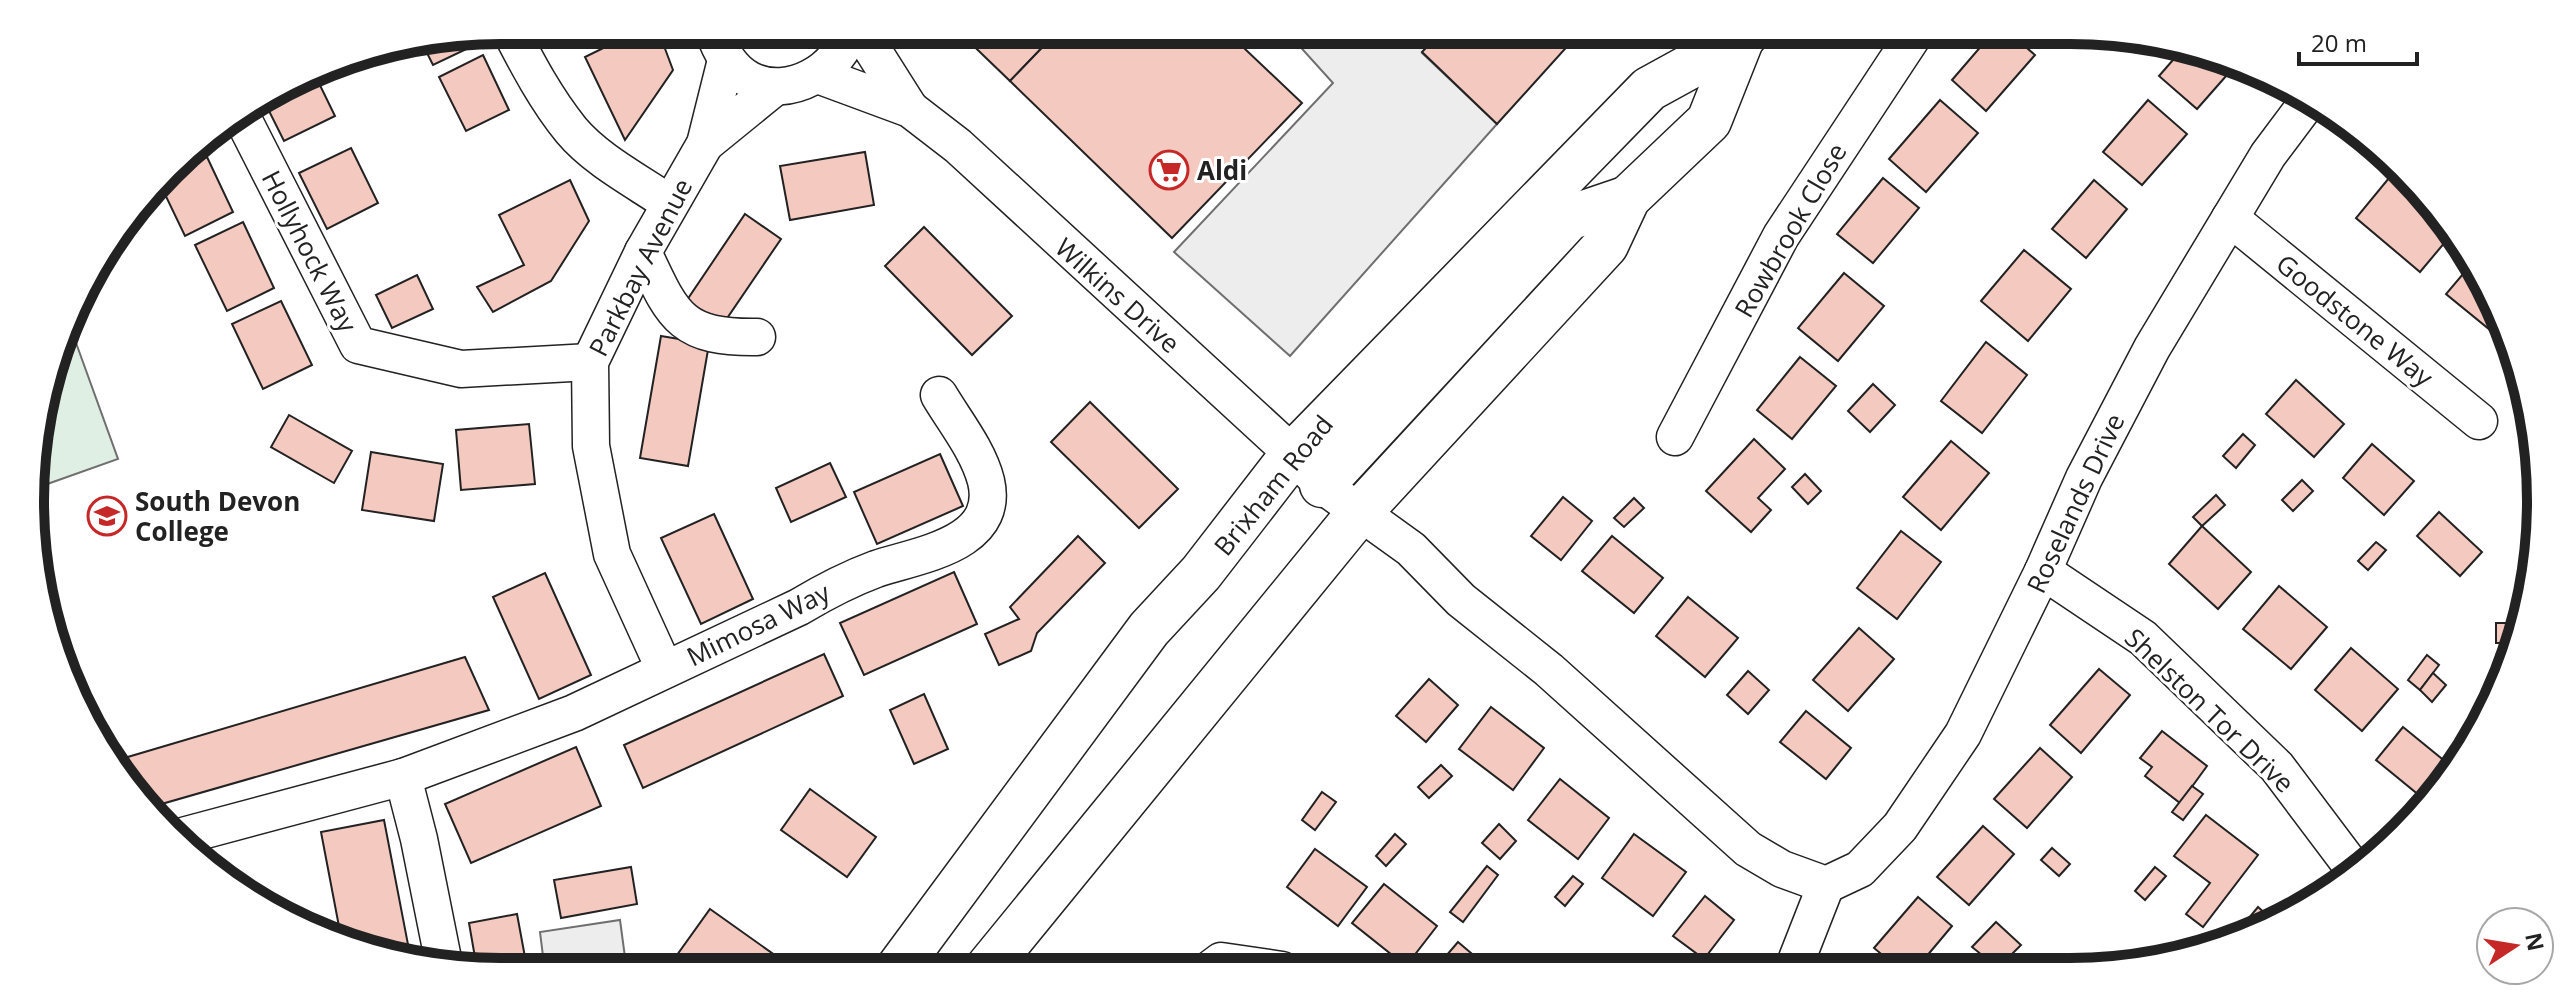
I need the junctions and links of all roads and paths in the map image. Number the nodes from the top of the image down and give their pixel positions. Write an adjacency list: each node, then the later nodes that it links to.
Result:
1 (517, 44): 15 (street)
2 (843, 44): 8 (street)
3 (869, 44): 11 (street, Wilkins Drive)
4 (1728, 44): 23 (main road, Brixham Road)
5 (1742, 44): 14 (main road)
6 (1908, 44): 22 (street, Rowbrook Close)
7 (720, 45): 9 (street); 13 (street, Parkbay Avenue)
8 (818, 75): 9 (street); 11 (street, Wilkins Drive)
9 (775, 87): 13 (street, Parkbay Avenue)
10 (2303, 108): 16 (street, Roselands Drive)
11 (910, 109): 23 (street, Wilkins Drive)
12 (245, 123): 19 (street, Hollyhock Way)
13 (705, 144): 15 (street, Parkbay Avenue)
14 (1628, 198): 24 (main road); 25 (main road)
15 (669, 203): 17 (street, Parkbay Avenue)
16 (2230, 218): 21 (street, Goodstone Way); 26 (street, Roselands Drive)
17 (643, 252): 18 (street); 19 (street, Parkbay Avenue)
18 (757, 337)
19 (590, 362): 27 (street, Parkbay Avenue)
20 (939, 395): 27 (street, Mimosa Way)
21 (2479, 421)
22 (1675, 437)
23 (1293, 454): 24 (street, Wilkins Drive); 33 (main road, Brixham Road)
24 (1322, 485): 25 (street)
25 (1358, 514): 31 (street); 34 (main road)
26 (2043, 571): 30 (street, Shelston Tor Drive); 31 (street, Roselands Drive)
27 (664, 668): 28 (street, Mimosa Way)
28 (403, 777): 29 (street, Mimosa Way); 32 (street)
29 (189, 834)
30 (2349, 863)
31 (1826, 885): 35 (street)
32 (442, 954)
33 (906, 958)
34 (996, 958)
35 (1797, 958)

